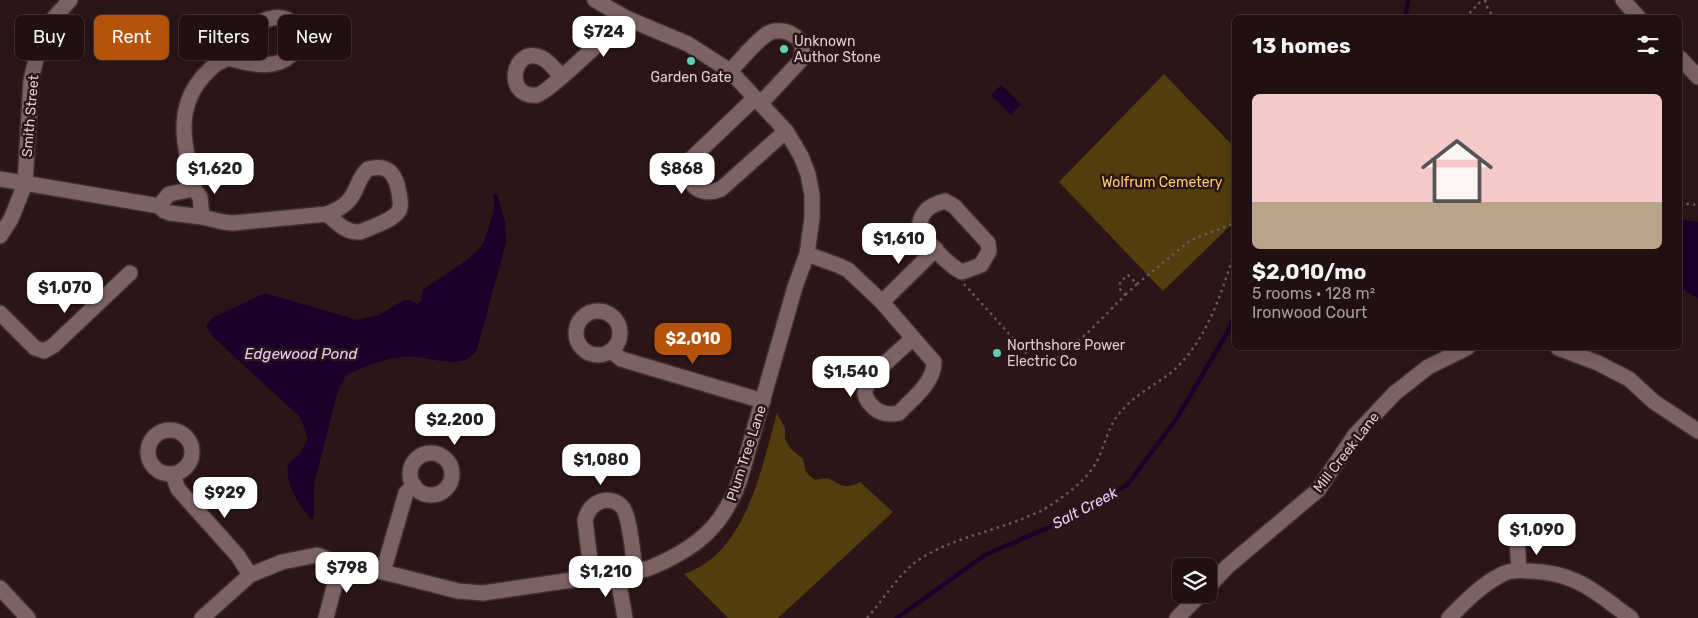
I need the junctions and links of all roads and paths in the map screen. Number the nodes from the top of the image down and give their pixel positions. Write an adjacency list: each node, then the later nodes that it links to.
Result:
1 (70, 0): 18 (street, Smith Street)
2 (596, 0): 8 (street, Plum Tree Lane)
3 (1484, 0): 5 (path); 6 (path)
4 (1624, 0): 7 (street)
5 (1468, 15)
6 (1493, 15)
7 (1636, 15)
8 (626, 18): 12 (street, Plum Tree Lane); 13 (street)
9 (227, 58): 9 (street)
10 (223, 60): 19 (street)
11 (1682, 60): 14 (street)
12 (730, 71): 15 (street, Plum Tree Lane); 15 (street)
13 (562, 76)
14 (1698, 77)
15 (758, 100): 16 (street, Plum Tree Lane); 16 (street)
16 (786, 131): 28 (street, Plum Tree Lane)
17 (0, 179): 18 (street)
18 (25, 184): 22 (street); 26 (street, Smith Street)
19 (194, 189): 22 (street); 24 (street)
20 (1682, 203): 21 (path)
21 (1698, 205)
22 (159, 206): 24 (street)
23 (327, 214): 23 (street); 24 (street)
24 (202, 217)
25 (1232, 224): 32 (path)
26 (0, 236)
27 (936, 249): 30 (street); 30 (street); 34 (street)
28 (807, 254): 34 (street); 40 (street, Plum Tree Lane)
29 (1232, 259): 59 (path)
30 (954, 268): 33 (path)
31 (130, 273): 35 (street)
32 (1137, 284): 33 (path); 33 (path)
33 (1125, 295)
34 (882, 302): 36 (street)
35 (0, 314)
36 (913, 338): 36 (street)
37 (1463, 350): 52 (street, Mill Creek Lane)
38 (1563, 350): 41 (street)
39 (611, 351): 40 (street)
40 (763, 401): 46 (street, Plum Tree Lane)
41 (1698, 431)
42 (174, 475): 50 (street)
43 (414, 485): 48 (street)
44 (1517, 538): 47 (street)
45 (340, 564): 48 (street, Plum Tree Lane); 50 (street, Plum Tree Lane); 57 (street)
46 (635, 569): 49 (street, Plum Tree Lane); 51 (street)
47 (1519, 570): 61 (street); 62 (street)
48 (383, 572): 51 (street, Plum Tree Lane)
49 (617, 573): 51 (street, Plum Tree Lane); 58 (street)
50 (250, 575): 56 (street, Plum Tree Lane)
51 (592, 577)
52 (1217, 578)
53 (0, 588): 55 (street)
54 (1192, 603): 60 (street)
55 (28, 618)
56 (202, 618)
57 (326, 618)
58 (625, 618)
59 (867, 618)
60 (1177, 618)
61 (1449, 618)
62 (1631, 618)

